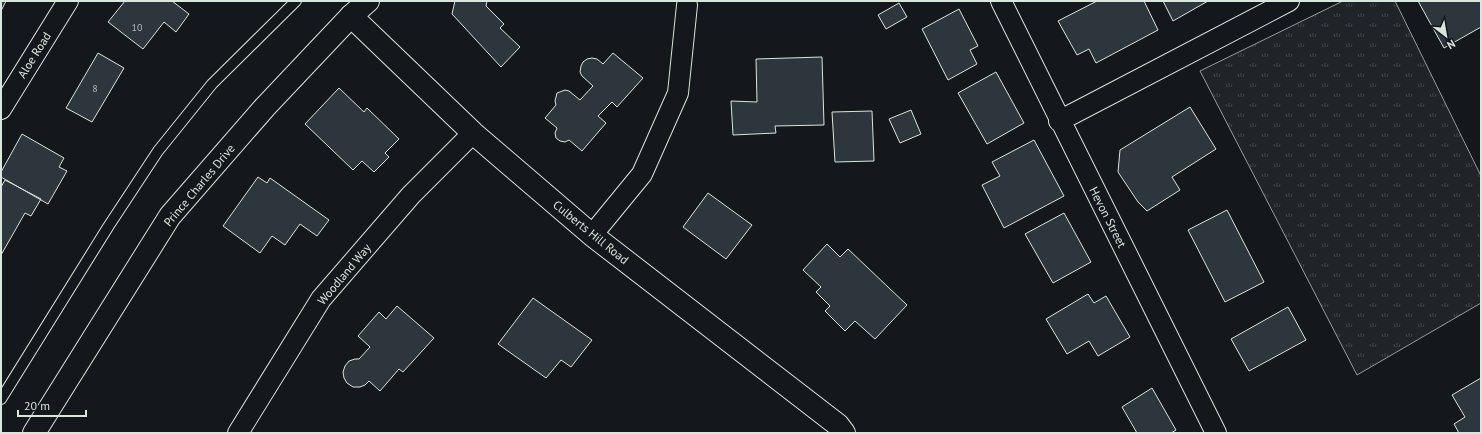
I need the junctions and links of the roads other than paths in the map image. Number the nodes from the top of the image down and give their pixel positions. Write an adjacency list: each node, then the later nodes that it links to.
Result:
1 (68, 1): 8 (street, Aloe Road)
2 (296, 1): 12 (lane)
3 (368, 1): 7 (main road, Prince Charles Drive)
4 (1001, 1): 9 (street, Hevon Street)
5 (1289, 1): 9 (street)
6 (687, 5): 11 (street)
7 (351, 16): 10 (main road, Culberts Hill Road); 13 (main road, Prince Charles Drive)
8 (1, 109)
9 (1059, 121): 16 (street, Hevon Street)
10 (472, 133): 11 (main road, Culberts Hill Road); 14 (street, Woodland Way)
11 (592, 235): 15 (main road, Culberts Hill Road)
12 (1, 399)
13 (34, 433)
14 (238, 433)
15 (844, 433)
16 (1216, 433)

